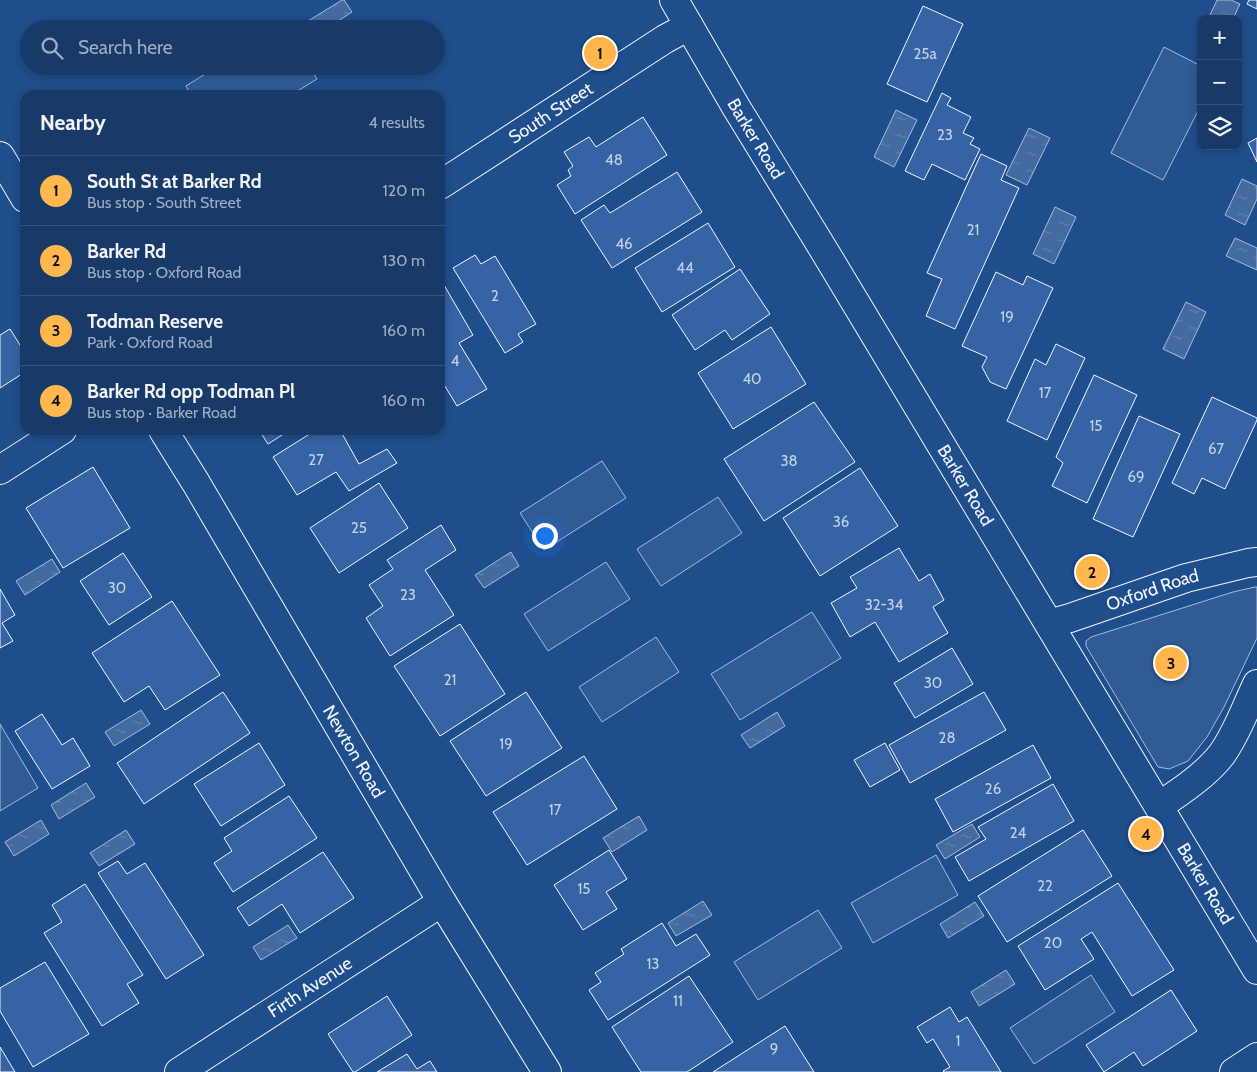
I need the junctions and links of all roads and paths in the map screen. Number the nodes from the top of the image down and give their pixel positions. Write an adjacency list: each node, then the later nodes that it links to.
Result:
1 (674, 0): 2 (street, Barker Road)
2 (689, 26): 4 (street, South Street); 10 (street, Barker Road)
3 (0, 156): 5 (street)
4 (445, 182)
5 (20, 190)
6 (54, 435): 8 (street)
7 (166, 435): 13 (street, Newton Road)
8 (0, 470)
9 (1257, 562): 10 (street, Oxford Road)
10 (1049, 624): 12 (street, Barker Road)
11 (1257, 684): 12 (street)
12 (1159, 806): 14 (street, Barker Road)
13 (442, 902): 16 (street, Firth Avenue); 17 (street, Newton Road)
14 (1257, 970)
15 (1257, 1057): 18 (street)
16 (179, 1072)
17 (547, 1072)
18 (1234, 1072)

